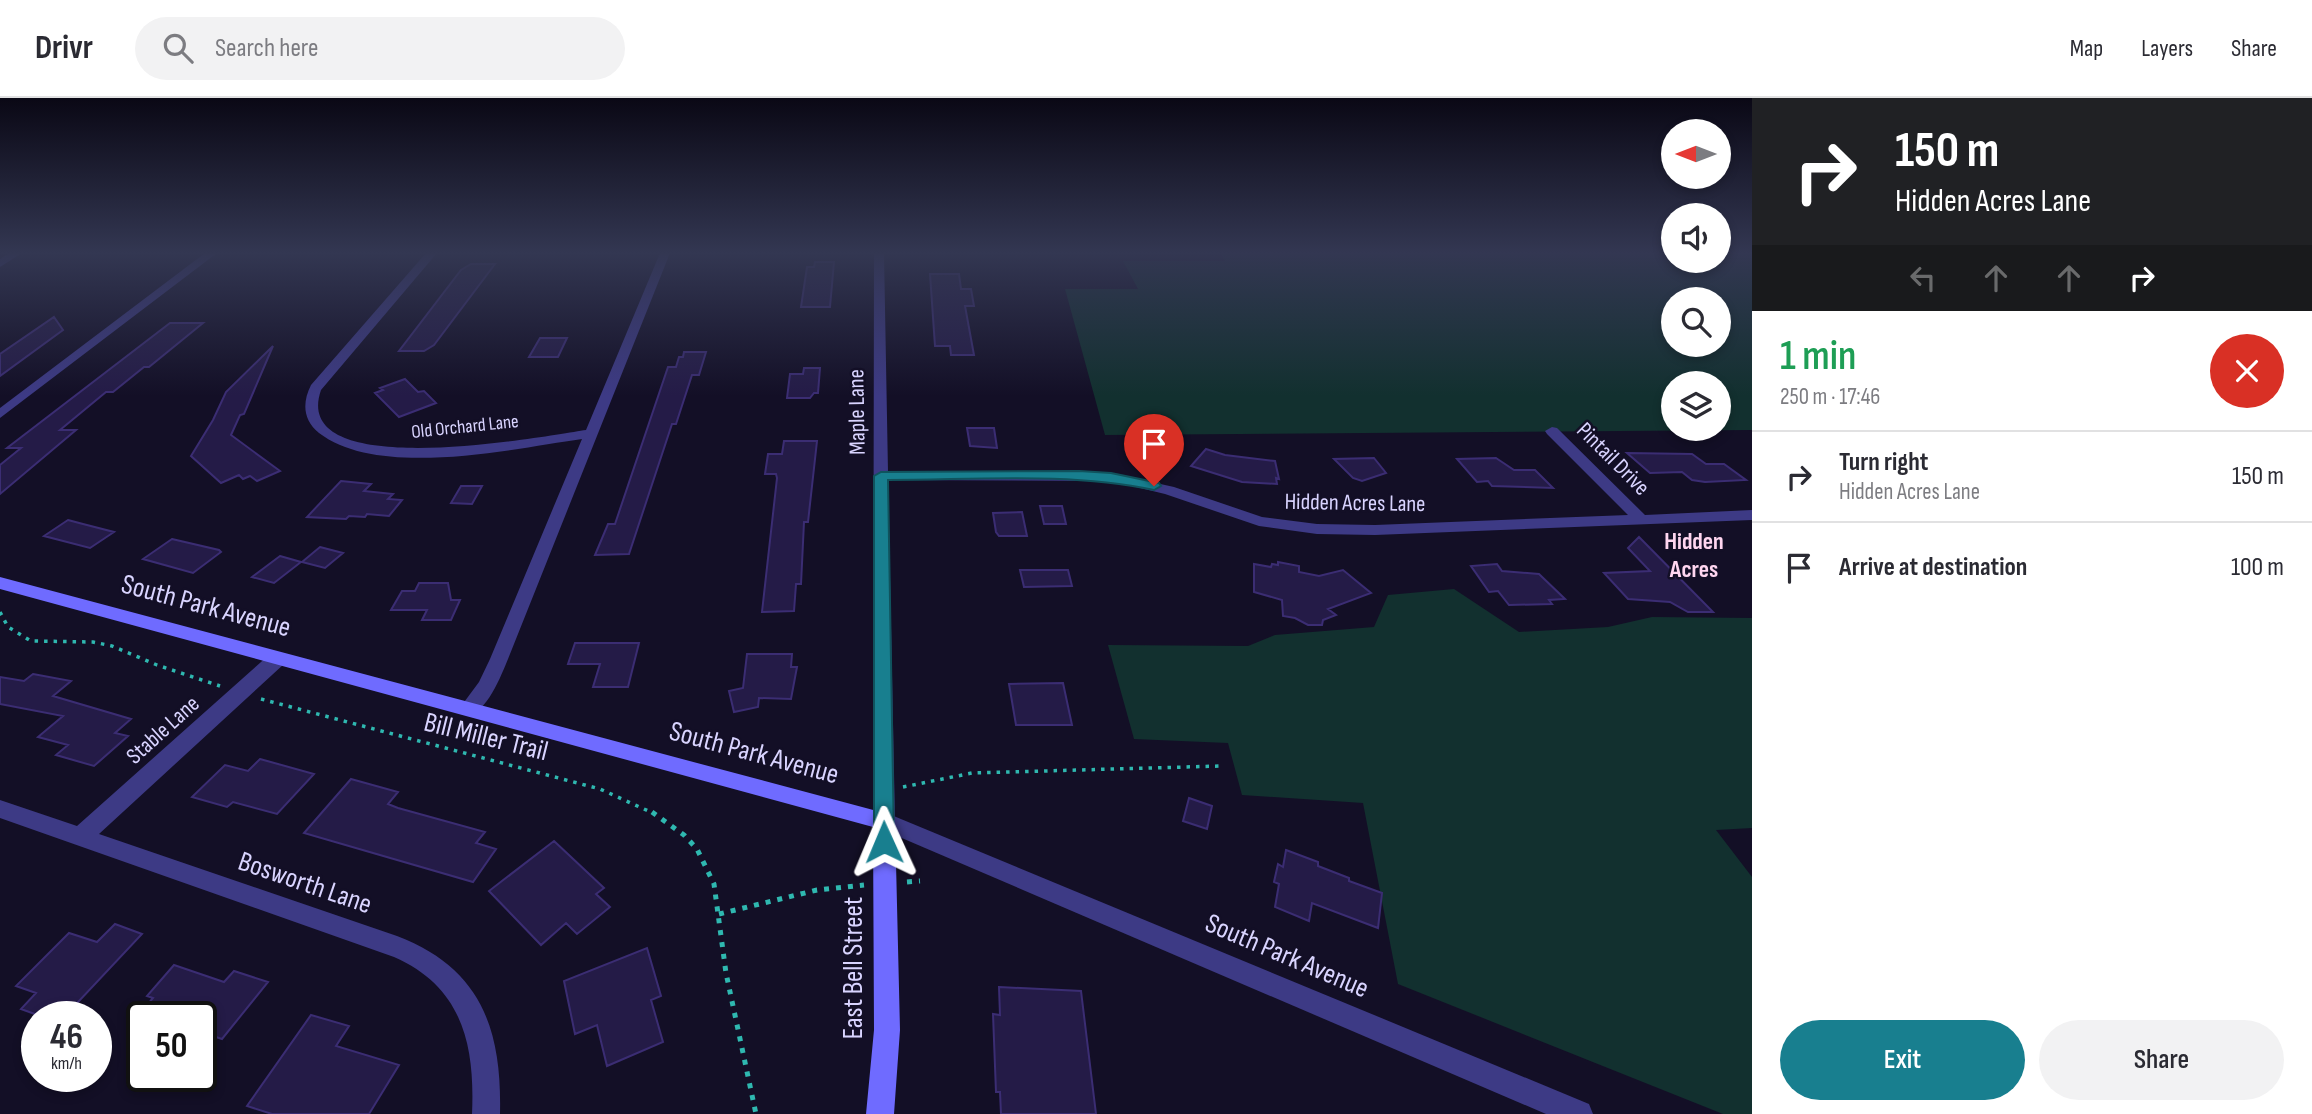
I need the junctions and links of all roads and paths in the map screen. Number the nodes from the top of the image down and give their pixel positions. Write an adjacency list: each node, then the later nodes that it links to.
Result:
1 (150, 300): 5 (street)
2 (391, 300): 7 (street, Old Orchard Lane)
3 (645, 300): 7 (street)
4 (879, 300): 8 (street, Maple Lane)
5 (0, 414)
6 (1552, 431): 10 (street, Pintail Drive)
7 (589, 434): 15 (street)
8 (881, 476): 10 (street, Hidden Acres Lane); 17 (street, Maple Lane)
9 (1752, 515): 10 (street, Hidden Acres Lane)
10 (1642, 520)
11 (0, 583): 13 (main road, South Park Avenue)
12 (0, 612): 14 (path, Bill Miller Trail)
13 (277, 659): 14 (street, Stable Lane); 15 (main road, South Park Avenue)
14 (240, 693): 20 (street, Stable Lane); 22 (path, Bill Miller Trail)
15 (469, 709): 19 (main road, South Park Avenue)
16 (1221, 766): 17 (path)
17 (884, 790): 19 (street, Maple Lane)
18 (0, 809): 20 (street, Bosworth Lane)
19 (884, 821): 21 (main road, East Bell Street); 26 (street, South Park Avenue)
20 (81, 836): 23 (street, Bosworth Lane)
21 (885, 884): 22 (path); 25 (main road, East Bell Street)
22 (719, 914): 24 (path, Bill Miller Trail)
23 (486, 1114)
24 (756, 1114)
25 (880, 1114)
26 (1579, 1114)

